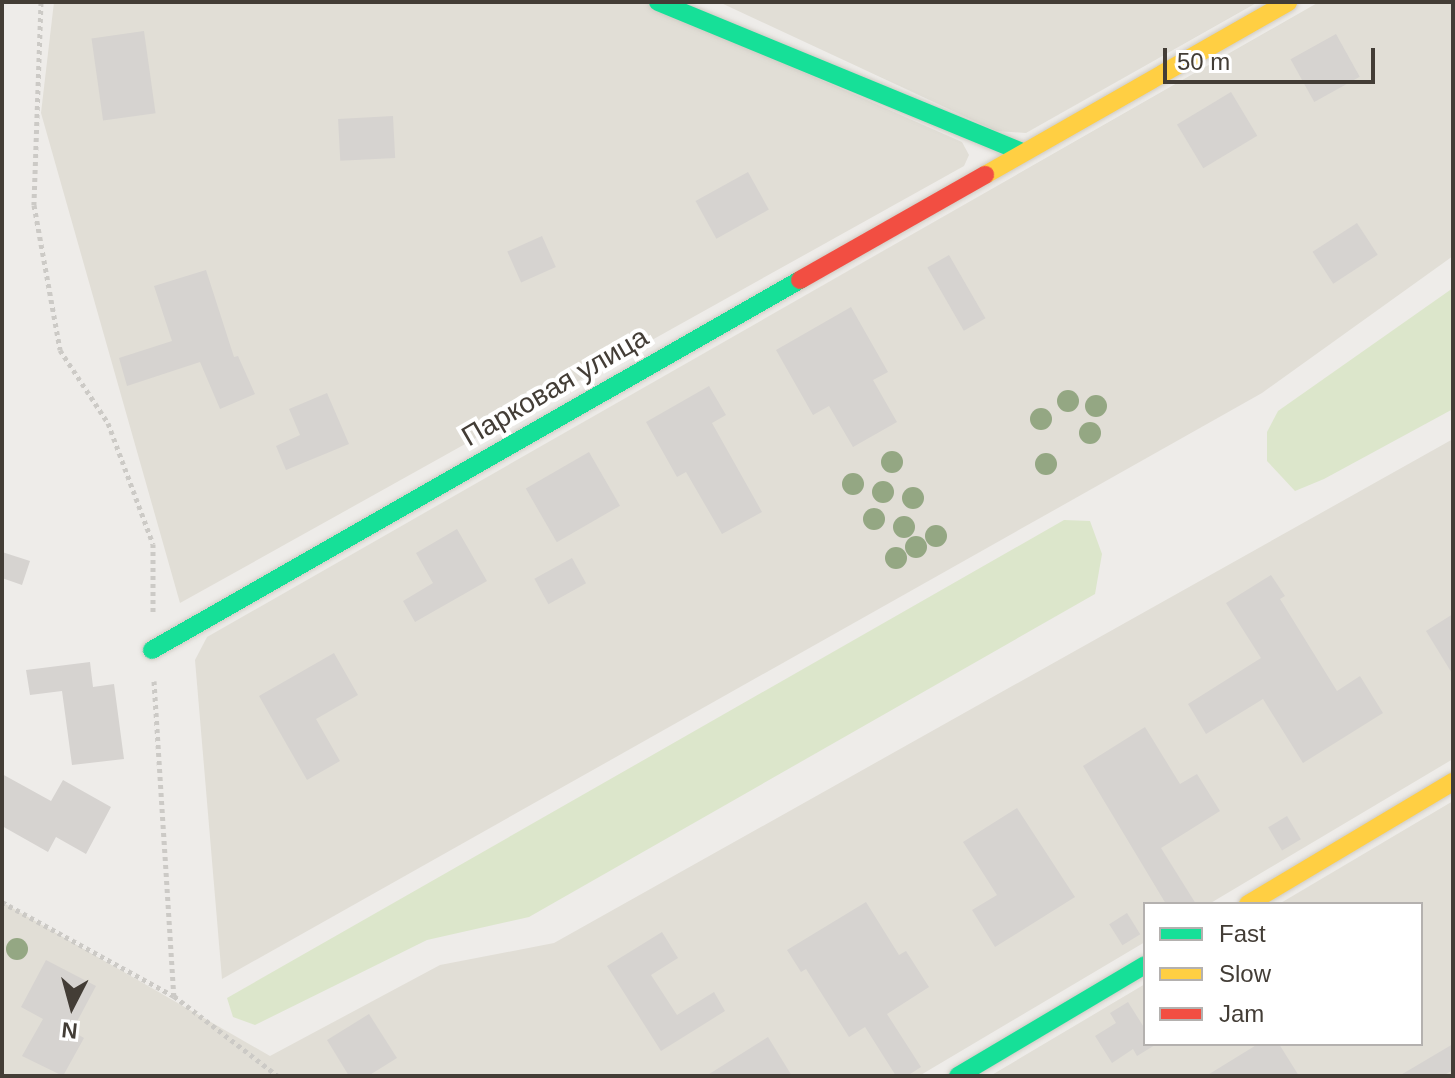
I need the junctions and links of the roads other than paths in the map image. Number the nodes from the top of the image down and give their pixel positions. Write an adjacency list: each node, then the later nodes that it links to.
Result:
1 (658, 2): 3 (street)
2 (1288, 2): 3 (street, Парковая улица)
3 (1022, 152): 4 (street, Парковая улица)
4 (152, 650)
5 (1453, 782): 6 (street)
6 (1251, 902)
7 (1143, 966): 8 (street)
8 (958, 1076)

